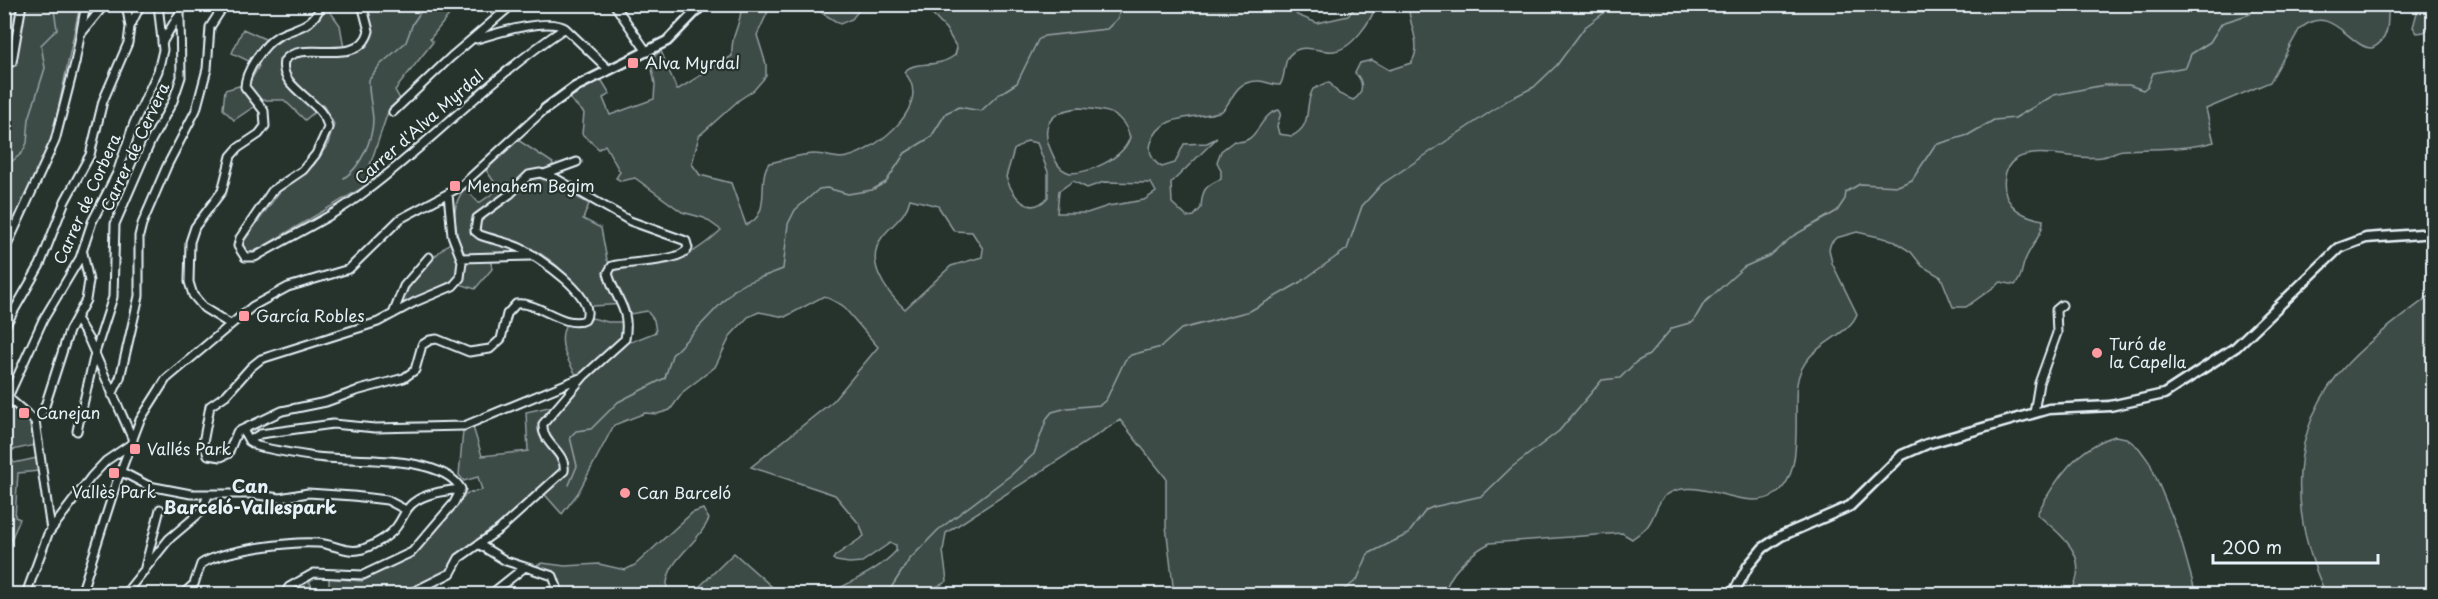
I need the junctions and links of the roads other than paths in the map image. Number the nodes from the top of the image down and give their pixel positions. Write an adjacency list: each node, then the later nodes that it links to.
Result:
1 (22, 4): 21 (street)
2 (86, 4): 17 (street)
3 (105, 4): 17 (street)
4 (126, 4): 15 (street)
5 (141, 4): 15 (street)
6 (158, 4): 19 (street, Carrer de Corbera)
7 (185, 4): 14 (street)
8 (225, 4): 42 (street)
9 (322, 4): 37 (street)
10 (362, 4): 16 (street, Carrer d'Alva Myrdal)
11 (513, 4): 18 (street)
12 (614, 4): 20 (street)
13 (703, 4): 20 (street)
14 (180, 13): 19 (street); 39 (street, Carrer de Cervera)
15 (130, 27): 38 (street)
16 (565, 28): 18 (street); 22 (street)
17 (78, 37): 30 (street)
18 (471, 41): 24 (street)
19 (162, 43): 29 (street, Carrer de Corbera)
20 (647, 52): 22 (street)
21 (12, 62)
22 (609, 70): 23 (street)
23 (545, 109): 27 (street)
24 (393, 112)
25 (577, 162): 26 (street)
26 (544, 174): 31 (street); 40 (street)
27 (448, 194): 33 (street); 37 (street)
28 (2433, 232): 43 (street)
29 (82, 251): 36 (street); 41 (street, Carrer de Corbera)
30 (4, 252)
31 (533, 256): 33 (street); 45 (street)
32 (429, 257): 35 (street)
33 (461, 258): 35 (street)
34 (2062, 305): 43 (street)
35 (393, 314): 45 (street)
36 (76, 320): 39 (street); 44 (street)
37 (230, 324): 48 (street)
38 (4, 328)
39 (95, 353): 42 (street); 46 (street, Carrer de Cervera)
40 (582, 377): 47 (street); 55 (street)
41 (6, 395): 44 (street)
42 (112, 395): 48 (street)
43 (2034, 413): 66 (street)
44 (35, 421): 54 (street)
45 (242, 430): 47 (street)
46 (77, 431)
47 (249, 441): 50 (street)
48 (132, 442): 49 (street); 54 (street)
49 (120, 471): 51 (street); 59 (street)
50 (461, 489): 53 (street); 62 (street)
51 (208, 495): 53 (street); 57 (street)
52 (160, 510): 57 (street)
53 (406, 510): 61 (street)
54 (51, 530): 58 (street)
55 (480, 545): 56 (street); 63 (street)
56 (525, 567): 64 (street); 65 (street)
57 (144, 572): 60 (street)
58 (26, 594)
59 (81, 594)
60 (125, 594)
61 (183, 594)
62 (285, 594)
63 (409, 594)
64 (491, 594)
65 (548, 594)
66 (1732, 594)

